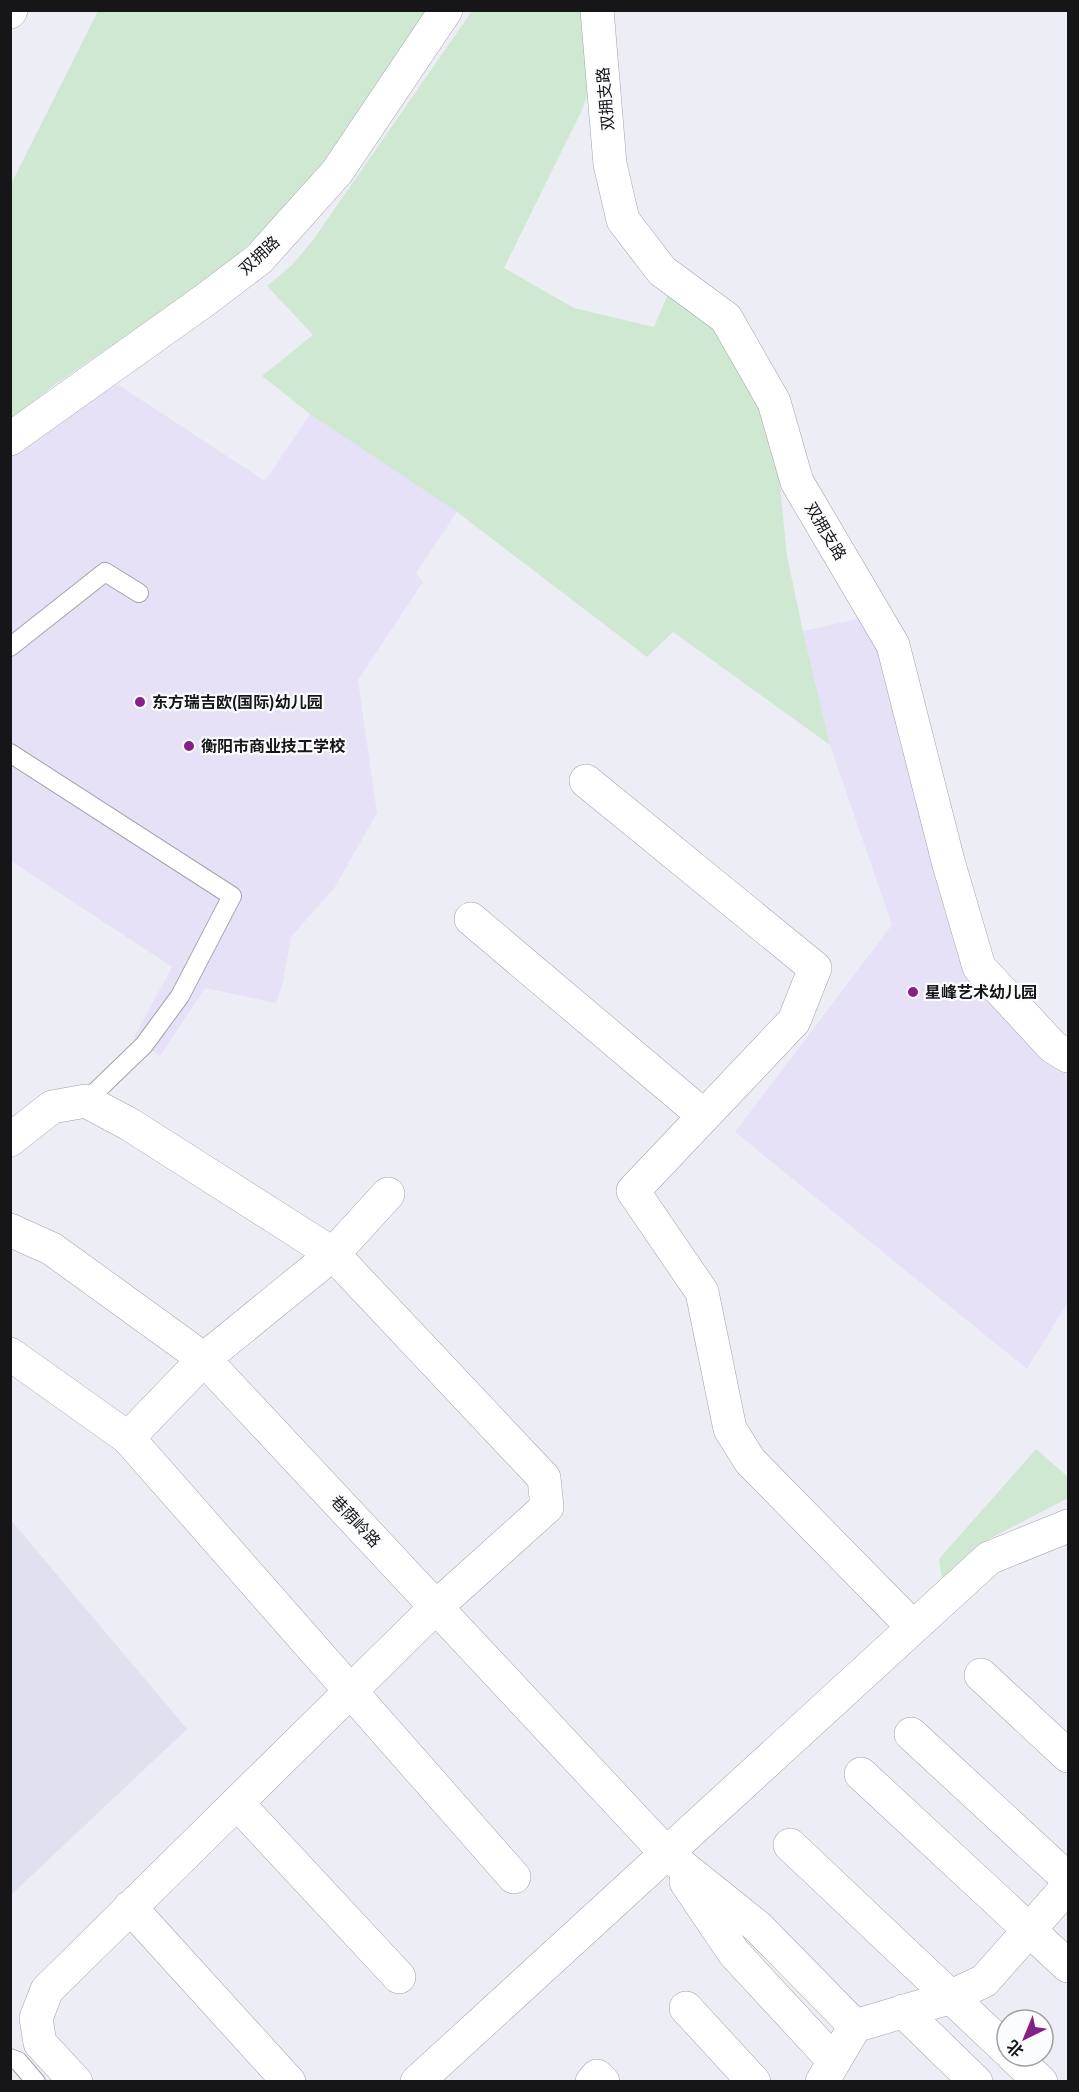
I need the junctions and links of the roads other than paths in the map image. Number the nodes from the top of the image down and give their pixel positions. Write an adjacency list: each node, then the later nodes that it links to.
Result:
1 (446, 10): 3 (street, 双拥路)
2 (597, 10): 9 (street, 双拥支路)
3 (10, 439)
4 (139, 593): 5 (lane)
5 (10, 647)
6 (10, 753): 10 (lane)
7 (586, 781): 11 (street)
8 (471, 919): 11 (street)
9 (1068, 1056)
10 (86, 1101): 12 (street); 15 (street)
11 (704, 1116): 21 (street)
12 (10, 1140)
13 (388, 1194): 15 (street)
14 (10, 1230): 17 (street, 巷荫岭路)
15 (333, 1254): 17 (street); 20 (street)
16 (10, 1354): 18 (street)
17 (204, 1359): 18 (street); 20 (street, 巷荫岭路)
18 (128, 1438): 23 (street)
19 (1068, 1526): 21 (street)
20 (436, 1607): 23 (street); 29 (street, 巷荫岭路)
21 (914, 1627): 29 (street)
22 (981, 1675): 25 (street)
23 (351, 1690): 27 (street); 30 (street)
24 (911, 1734): 31 (street)
25 (1068, 1756)
26 (861, 1774): 34 (street)
27 (237, 1803): 33 (street); 36 (street)
28 (790, 1845): 37 (street)
29 (667, 1854): 40 (street); 44 (street); 48 (street)
30 (514, 1876)
31 (1068, 1879)
32 (1068, 1886): 34 (street)
33 (130, 1907): 46 (street); 47 (street)
34 (1029, 1930): 35 (street); 37 (street)
35 (1068, 1966)
36 (399, 1977)
37 (950, 1996): 39 (street); 41 (street)
38 (686, 2008): 51 (street)
39 (903, 2012): 40 (street); 52 (street)
40 (855, 2026): 44 (street)
41 (995, 2039)
42 (10, 2058): 45 (lane)
43 (1026, 2068): 53 (street)
44 (829, 2074)
45 (36, 2082)
46 (76, 2082)
47 (289, 2082)
48 (417, 2082)
49 (592, 2082): 50 (street)
50 (603, 2082)
51 (754, 2082)
52 (976, 2082)
53 (1041, 2082)

